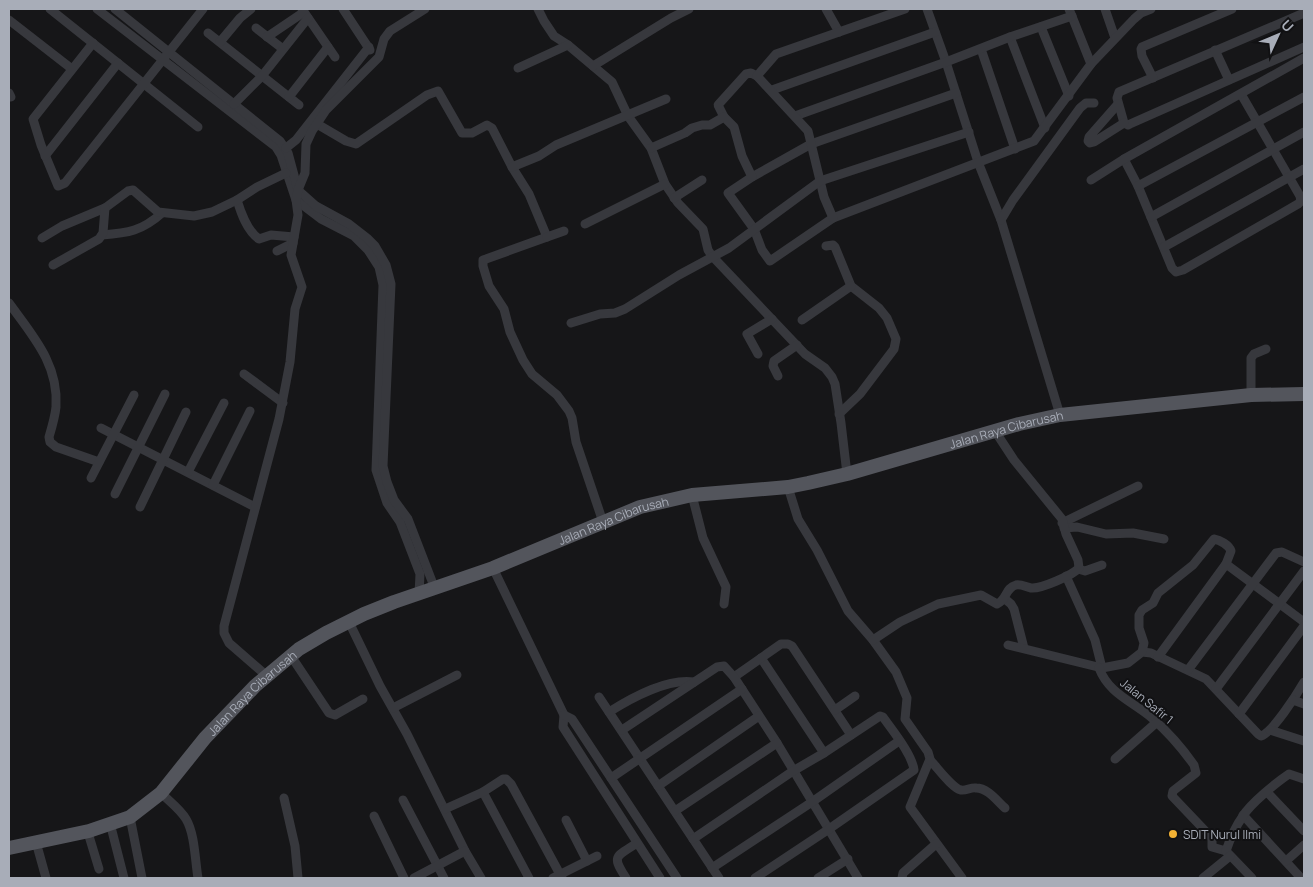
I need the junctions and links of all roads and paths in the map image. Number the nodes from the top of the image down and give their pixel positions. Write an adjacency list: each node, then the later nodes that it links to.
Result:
1 (50, 9): 30 (street)
2 (96, 9): 38 (street)
3 (115, 9): 38 (street)
4 (203, 9): 38 (street)
5 (251, 9): 29 (street)
6 (343, 9): 33 (street)
7 (425, 9): 41 (street)
8 (538, 9): 31 (street)
9 (689, 9): 45 (street)
10 (826, 9): 23 (street)
11 (905, 9): 23 (street)
12 (927, 9): 24 (street)
13 (1105, 9): 28 (street)
14 (1151, 9): 16 (street)
15 (1232, 9): 50 (street)
16 (1140, 11): 28 (street)
17 (305, 13): 26 (street); 32 (street); 35 (street)
18 (1071, 13): 21 (street); 44 (street)
19 (1304, 13): 37 (street)
20 (9, 20): 47 (street)
21 (1041, 27): 27 (street); 56 (street)
22 (256, 28): 26 (street)
23 (840, 32): 49 (street)
24 (935, 32): 42 (street); 53 (street)
25 (208, 33): 29 (street)
26 (267, 36): 35 (street)
27 (1010, 37): 36 (street); 71 (street)
28 (1115, 38): 44 (street)
29 (220, 42): 48 (street)
30 (93, 43): 43 (street); 47 (street)
31 (568, 45): 45 (street); 46 (street)
32 (328, 47): 39 (street); 58 (street)
33 (368, 47): 41 (street); 75 (street)
34 (1304, 47): 51 (street)
35 (283, 49): 48 (street)
36 (981, 49): 42 (street); 77 (street)
37 (1215, 50): 50 (street); 51 (street)
38 (166, 55): 52 (street); 61 (street); 84 (street)
39 (335, 57)
40 (1304, 58): 55 (street)
41 (376, 61): 69 (street)
42 (946, 62): 54 (street); 65 (street)
43 (118, 63): 52 (street); 79 (street)
44 (1091, 64): 56 (street)
45 (593, 66): 64 (street)
46 (518, 68)
47 (72, 69): 79 (street)
48 (262, 76): 58 (street); 61 (street)
49 (758, 76): 53 (street); 66 (street)
50 (1153, 78): 62 (street)
51 (1229, 80): 67 (street)
52 (144, 84): 70 (street); 79 (street)
53 (772, 90): 65 (street)
54 (956, 93): 72 (street); 74 (street)
55 (1241, 94): 68 (street); 80 (street)
56 (1069, 96): 71 (street)
57 (1304, 96): 68 (street)
58 (289, 97): 63 (street)
59 (666, 99): 64 (street)
60 (1094, 103): 100 (street)
61 (234, 104): 75 (street)
62 (1118, 104): 67 (street); 67 (street)
63 (299, 106)
64 (628, 116): 76 (street); 82 (street)
65 (795, 116): 74 (street)
66 (724, 118): 76 (street); 85 (street)
67 (1124, 123)
68 (1258, 123): 78 (street); 91 (street)
69 (317, 124): 82 (street); 92 (street)
70 (198, 127)
71 (1045, 128): 77 (street)
72 (969, 132): 81 (street); 89 (street)
73 (1304, 132): 78 (street)
74 (811, 144): 85 (street); 89 (street)
75 (286, 148): 92 (street)
76 (651, 148): 90 (street)
77 (1015, 149): 81 (street)
78 (1274, 150): 86 (street); 98 (street)
79 (46, 156)
80 (1124, 159): 88 (street); 91 (street)
81 (978, 162): 99 (street); 100 (street)
82 (512, 167): 105 (street)
83 (1304, 170): 86 (street)
84 (286, 173): 94 (street); 95 (street)
85 (752, 177): 102 (street)
86 (1289, 177): 109 (street); 109 (street)
87 (702, 180): 93 (street)
88 (1091, 180)
89 (820, 182): 99 (street); 102 (street)
90 (665, 184): 93 (street); 101 (street)
91 (1138, 186): 98 (street)
92 (298, 190): 95 (street); 152 (street)
93 (674, 198): 111 (street)
94 (237, 200): 97 (street); 107 (street)
95 (296, 200): 107 (street); 152 (street)
96 (106, 208): 97 (street); 104 (street); 106 (street)
97 (162, 213): 104 (street)
98 (1151, 217): 109 (street)
99 (833, 218): 102 (street)
100 (1000, 219): 131 (street)
101 (585, 224)
102 (754, 229): 111 (street)
103 (564, 231): 105 (street)
104 (102, 235): 112 (street)
105 (547, 237): 149 (street)
106 (42, 238)
107 (294, 240): 110 (street); 128 (street)
108 (826, 246): 113 (street)
109 (1164, 247)
110 (277, 251)
111 (712, 256): 115 (street); 117 (street)
112 (53, 264)
113 (851, 286): 116 (street); 132 (street)
114 (9, 302): 138 (street)
115 (772, 319): 118 (street); 120 (street)
116 (802, 320)
117 (571, 323)
118 (797, 345): 122 (street); 132 (street)
119 (1266, 349): 125 (street)
120 (758, 354)
121 (244, 374): 128 (street)
122 (778, 376)
123 (165, 394): 136 (street)
124 (1304, 394): 125 (main road, Jalan Raya Cibarusah)
125 (1251, 395): 131 (main road, Jalan Raya Cibarusah)
126 (134, 396): 135 (street)
127 (224, 402): 139 (street)
128 (282, 403): 147 (street)
129 (250, 410): 142 (street)
130 (186, 412): 137 (street)
131 (1060, 416): 134 (main road, Jalan Raya Cibarusah)
132 (840, 418): 140 (street)
133 (101, 428): 135 (street)
134 (995, 432): 140 (main road, Jalan Raya Cibarusah); 150 (street)
135 (114, 435): 136 (street); 138 (street)
136 (138, 447): 137 (street); 145 (street)
137 (163, 460): 139 (street); 148 (street)
138 (99, 462): 141 (street)
139 (188, 472): 142 (street)
140 (847, 474): 144 (main road, Jalan Raya Cibarusah)
141 (91, 478)
142 (213, 485): 147 (street)
143 (1138, 486): 150 (street)
144 (788, 487): 146 (main road, Jalan Raya Cibarusah); 169 (street)
145 (115, 494)
146 (692, 495): 149 (main road, Jalan Raya Cibarusah); 164 (street)
147 (255, 506): 179 (street)
148 (140, 507)
149 (603, 522): 156 (main road, Jalan Raya Cibarusah)
150 (1063, 525): 151 (street); 157 (street)
151 (1164, 539)
152 (417, 555): 161 (street); 162 (street)
153 (1304, 562): 160 (street)
154 (1102, 564): 157 (street)
155 (1226, 564): 160 (street); 172 (street); 174 (street)
156 (493, 568): 161 (main road, Jalan Raya Cibarusah); 194 (street)
157 (1078, 569): 159 (street)
158 (1304, 570): 165 (street)
159 (1066, 576): 163 (street); 176 (street, Jalan Safir 1)
160 (1252, 584): 165 (street); 177 (street)
161 (435, 589): 162 (main road, Jalan Raya Cibarusah)
162 (419, 594): 166 (main road, Jalan Raya Cibarusah)
163 (1005, 599): 169 (street); 171 (street)
164 (724, 604)
165 (1279, 604): 167 (street); 184 (street)
166 (349, 622): 173 (main road, Jalan Raya Cibarusah); 190 (street)
167 (1304, 622)
168 (1304, 626): 193 (street)
169 (873, 640): 206 (street)
170 (1008, 645): 171 (street)
171 (1024, 648): 176 (street)
172 (1142, 652): 174 (street); 176 (street)
173 (291, 656): 179 (main road, Jalan Raya Cibarusah); 187 (street)
174 (1158, 657): 177 (street)
175 (761, 658): 180 (street); 191 (street); 203 (street)
176 (1100, 668): 196 (street, Jalan Safir 1)
177 (1188, 670): 184 (street)
178 (457, 675): 190 (street)
179 (267, 676): 213 (main road, Jalan Raya Cibarusah)
180 (734, 677): 181 (street); 183 (street)
181 (694, 682): 192 (street); 197 (street)
182 (1304, 682): 188 (street)
183 (742, 689): 195 (street); 204 (street)
184 (1216, 689): 193 (street)
185 (855, 696): 191 (street)
186 (599, 697): 192 (street)
187 (363, 699)
188 (1293, 700): 189 (street); 198 (street)
189 (1304, 704)
190 (392, 708): 218 (street)
191 (835, 710): 199 (street)
192 (609, 712): 197 (street)
193 (1239, 714): 198 (street)
194 (564, 715): 208 (street); 230 (street)
195 (759, 716): 202 (street); 210 (street)
196 (1157, 722): 205 (street); 235 (street, Jalan Safir 1)
197 (622, 730): 204 (street)
198 (1270, 730): 201 (street)
199 (851, 735): 200 (street); 203 (street)
200 (899, 741): 216 (street); 225 (street)
201 (1304, 741)
202 (777, 744): 207 (street); 219 (street)
203 (824, 753): 207 (street)
204 (640, 759): 208 (street); 210 (street)
205 (1115, 759)
206 (930, 760): 217 (street); 231 (street)
207 (793, 771): 216 (street); 228 (street)
208 (611, 778): 257 (street)
209 (1304, 779): 212 (street)
210 (658, 786): 219 (street)
211 (483, 792): 218 (street); 244 (street); 254 (street)
212 (1267, 792): 220 (street); 227 (street)
213 (161, 793): 222 (main road, Jalan Raya Cibarusah); 248 (street)
214 (284, 798): 249 (street)
215 (403, 800): 240 (street)
216 (812, 802): 225 (street); 242 (street)
217 (1005, 808)
218 (445, 809): 234 (street)
219 (675, 812): 228 (street)
220 (1243, 815): 235 (street); 239 (street)
221 (374, 816): 250 (street)
222 (130, 817): 224 (main road, Jalan Raya Cibarusah); 247 (street)
223 (566, 820): 238 (street)
224 (110, 823): 226 (main road, Jalan Raya Cibarusah); 246 (street)
225 (830, 829): 237 (street); 259 (street)
226 (89, 831): 229 (main road, Jalan Raya Cibarusah); 243 (street)
227 (1304, 831)
228 (693, 838): 242 (street)
229 (36, 842): 233 (main road, Jalan Raya Cibarusah); 245 (street)
230 (637, 843): 255 (street); 256 (street)
231 (936, 844): 262 (street); 263 (street)
232 (1304, 845): 239 (street)
233 (9, 848)
234 (465, 851): 240 (street); 253 (street)
235 (1228, 854): 241 (street, Jalan Safir 1); 264 (street)
236 (597, 856): 238 (street)
237 (848, 859): 260 (street); 261 (street)
238 (587, 861): 244 (street)
239 (1286, 861): 267 (street)
240 (438, 866): 251 (street); 252 (street)
241 (1241, 867): 265 (street); 266 (street, Jalan Safir 1)
242 (712, 868): 258 (street)
243 (99, 869)
244 (558, 877)
245 (46, 878)
246 (124, 878)
247 (142, 878)
248 (198, 878)
249 (298, 878)
250 (404, 878)
251 (414, 878)
252 (444, 878)
253 (481, 878)
254 (529, 878)
255 (626, 878)
256 (660, 878)
257 (676, 878)
258 (719, 878)
259 (755, 878)
260 (819, 878)
261 (858, 878)
262 (902, 878)
263 (962, 878)
264 (1203, 878)
265 (1239, 878)
266 (1252, 878)
267 (1301, 878)

